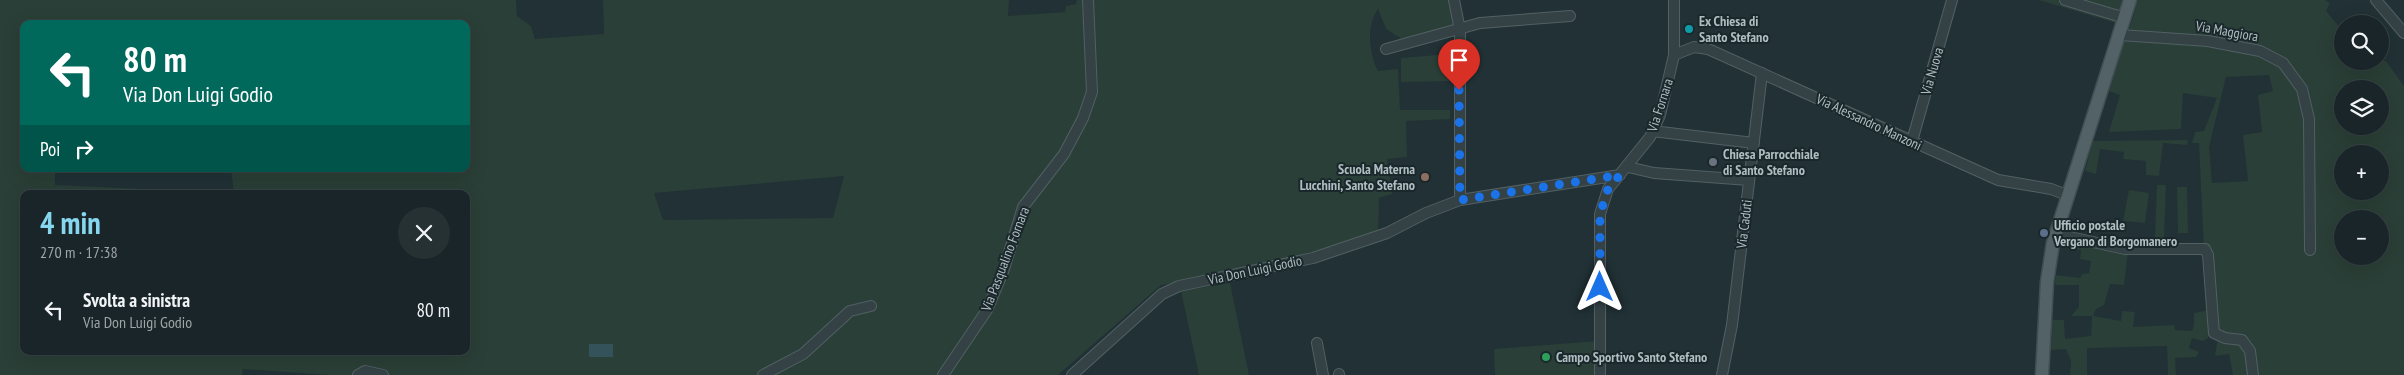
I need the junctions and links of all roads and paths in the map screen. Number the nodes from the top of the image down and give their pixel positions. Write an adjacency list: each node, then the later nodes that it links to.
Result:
1 (1088, 0): 30 (street, Via Pasqualino Fornara)
2 (1454, 0): 10 (street)
3 (1674, 0): 14 (street, Via Fornara)
4 (1952, 0): 17 (street, Via Nuova)
5 (2065, 0): 9 (street)
6 (2130, 0): 9 (main road)
7 (2376, 0): 11 (street)
8 (1570, 16): 10 (street)
9 (2125, 18): 12 (main road)
10 (1460, 30): 13 (street); 22 (street)
11 (2404, 33)
12 (2120, 35): 21 (main road); 24 (street, Via Maggiora)
13 (1386, 49)
14 (1674, 55): 15 (street, Via Alessandro Manzoni); 16 (street, Via Fornara)
15 (1762, 73): 17 (street, Via Alessandro Manzoni); 18 (street, Via Caduti)
16 (1652, 131): 18 (street); 19 (street, Via Fornara)
17 (1912, 141): 21 (street, Via Alessandro Manzoni)
18 (1754, 143): 20 (street, Via Caduti)
19 (1624, 171): 20 (street); 22 (street, Via Don Luigi Godio); 33 (street, Via Fornara)
20 (1749, 180): 34 (street, Via Caduti)
21 (2068, 195): 23 (main road)
22 (1460, 200): 31 (street, Via Don Luigi Godio)
23 (2056, 234): 35 (main road); 36 (street)
24 (2310, 250)
25 (871, 306): 29 (street)
26 (1318, 343): 32 (street)
27 (358, 375): 28 (street)
28 (383, 375)
29 (764, 375)
30 (943, 375)
31 (1072, 375)
32 (1323, 375)
33 (1600, 375)
34 (1722, 375)
35 (2043, 375)
36 (2253, 375)

